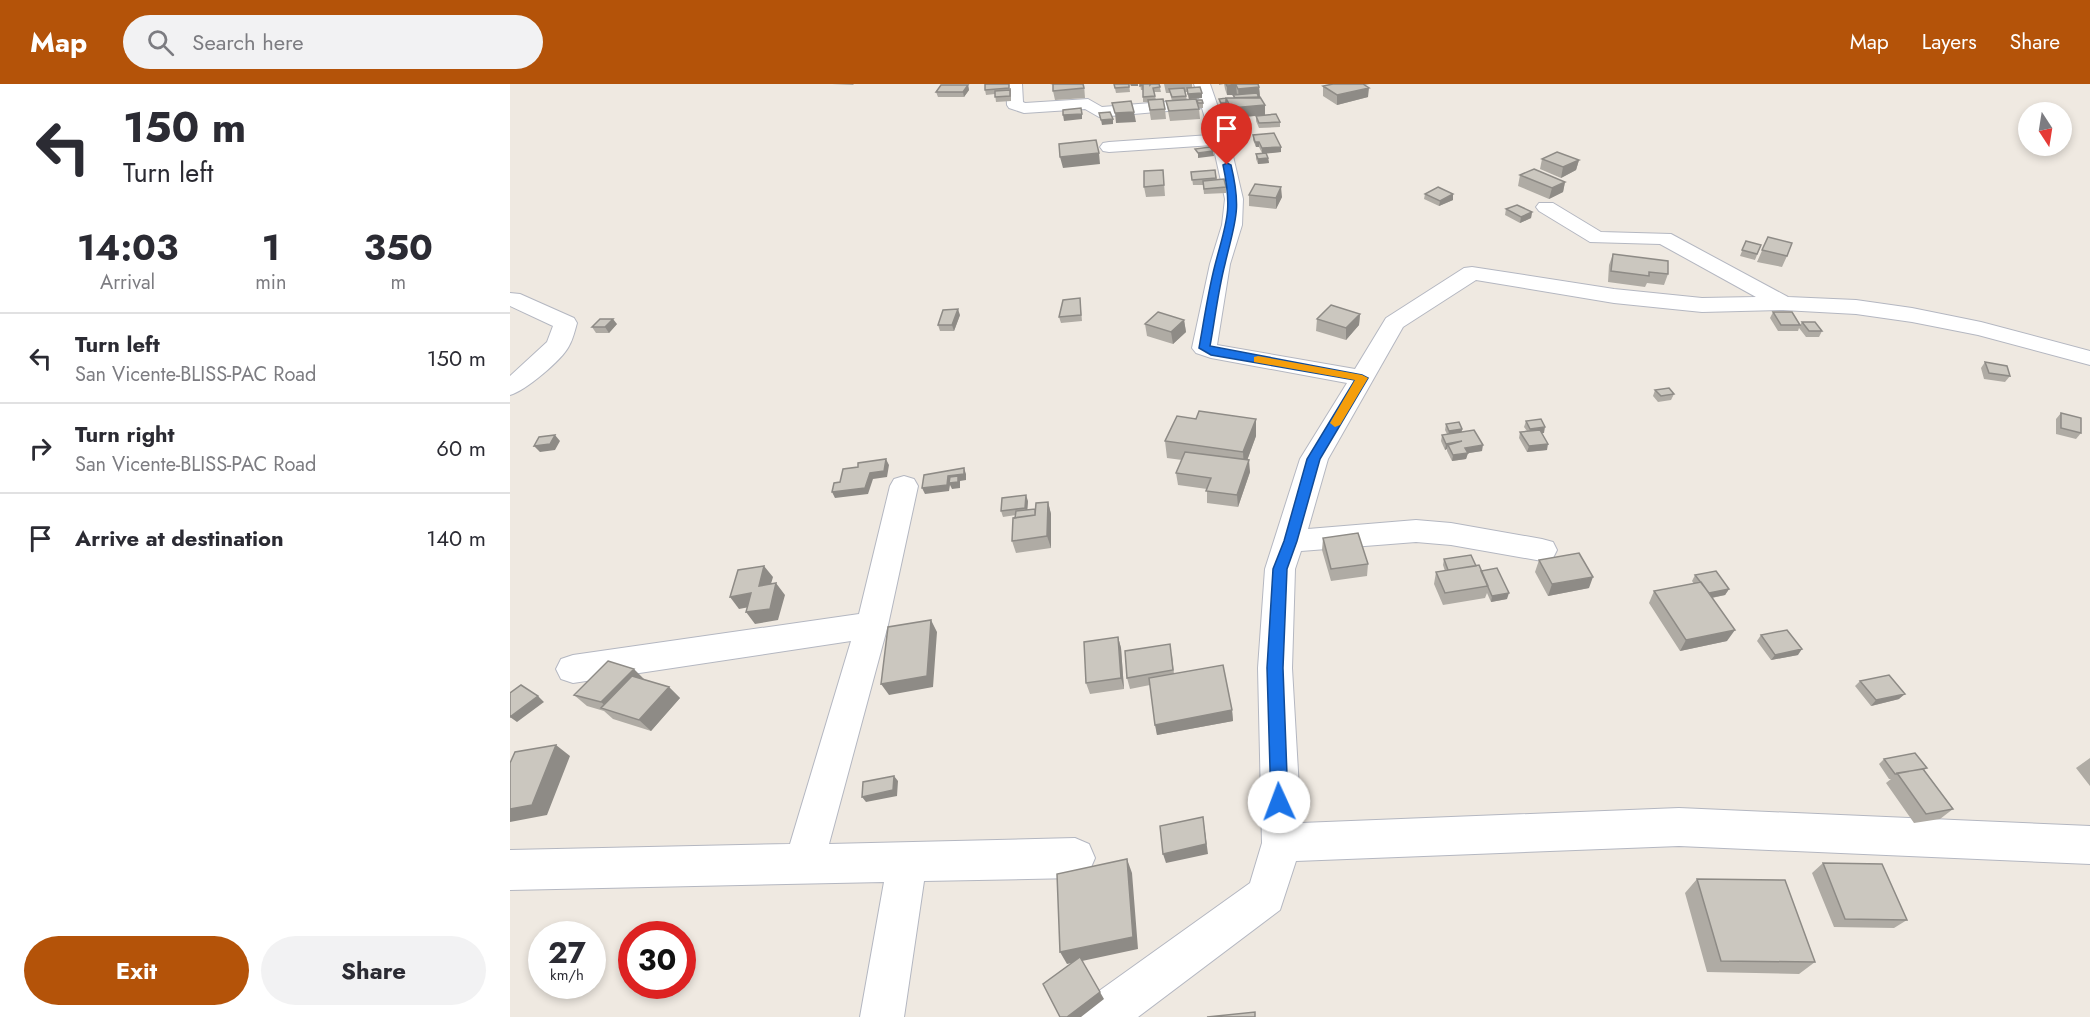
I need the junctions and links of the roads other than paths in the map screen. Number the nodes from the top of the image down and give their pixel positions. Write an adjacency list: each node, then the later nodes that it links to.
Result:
1 (1014, 84): 2 (street)
2 (1205, 94): 3 (street)
3 (1220, 139): 4 (street); 9 (street)
4 (1109, 147)
5 (1546, 207): 7 (street)
6 (512, 299): 10 (street)
7 (1783, 303): 8 (street); 9 (street)
8 (2090, 358)
9 (1362, 378): 12 (street)
10 (510, 387)
11 (904, 486): 14 (street)
12 (1290, 541): 13 (street); 16 (street)
13 (1542, 550)
14 (872, 626): 15 (street); 20 (street)
15 (573, 669)
16 (1282, 843): 17 (street); 23 (street)
17 (2090, 845)
18 (1075, 858): 19 (street)
19 (907, 862): 20 (street); 22 (street)
20 (804, 864): 21 (street)
21 (510, 870)
22 (882, 1017)
23 (1101, 1017)

